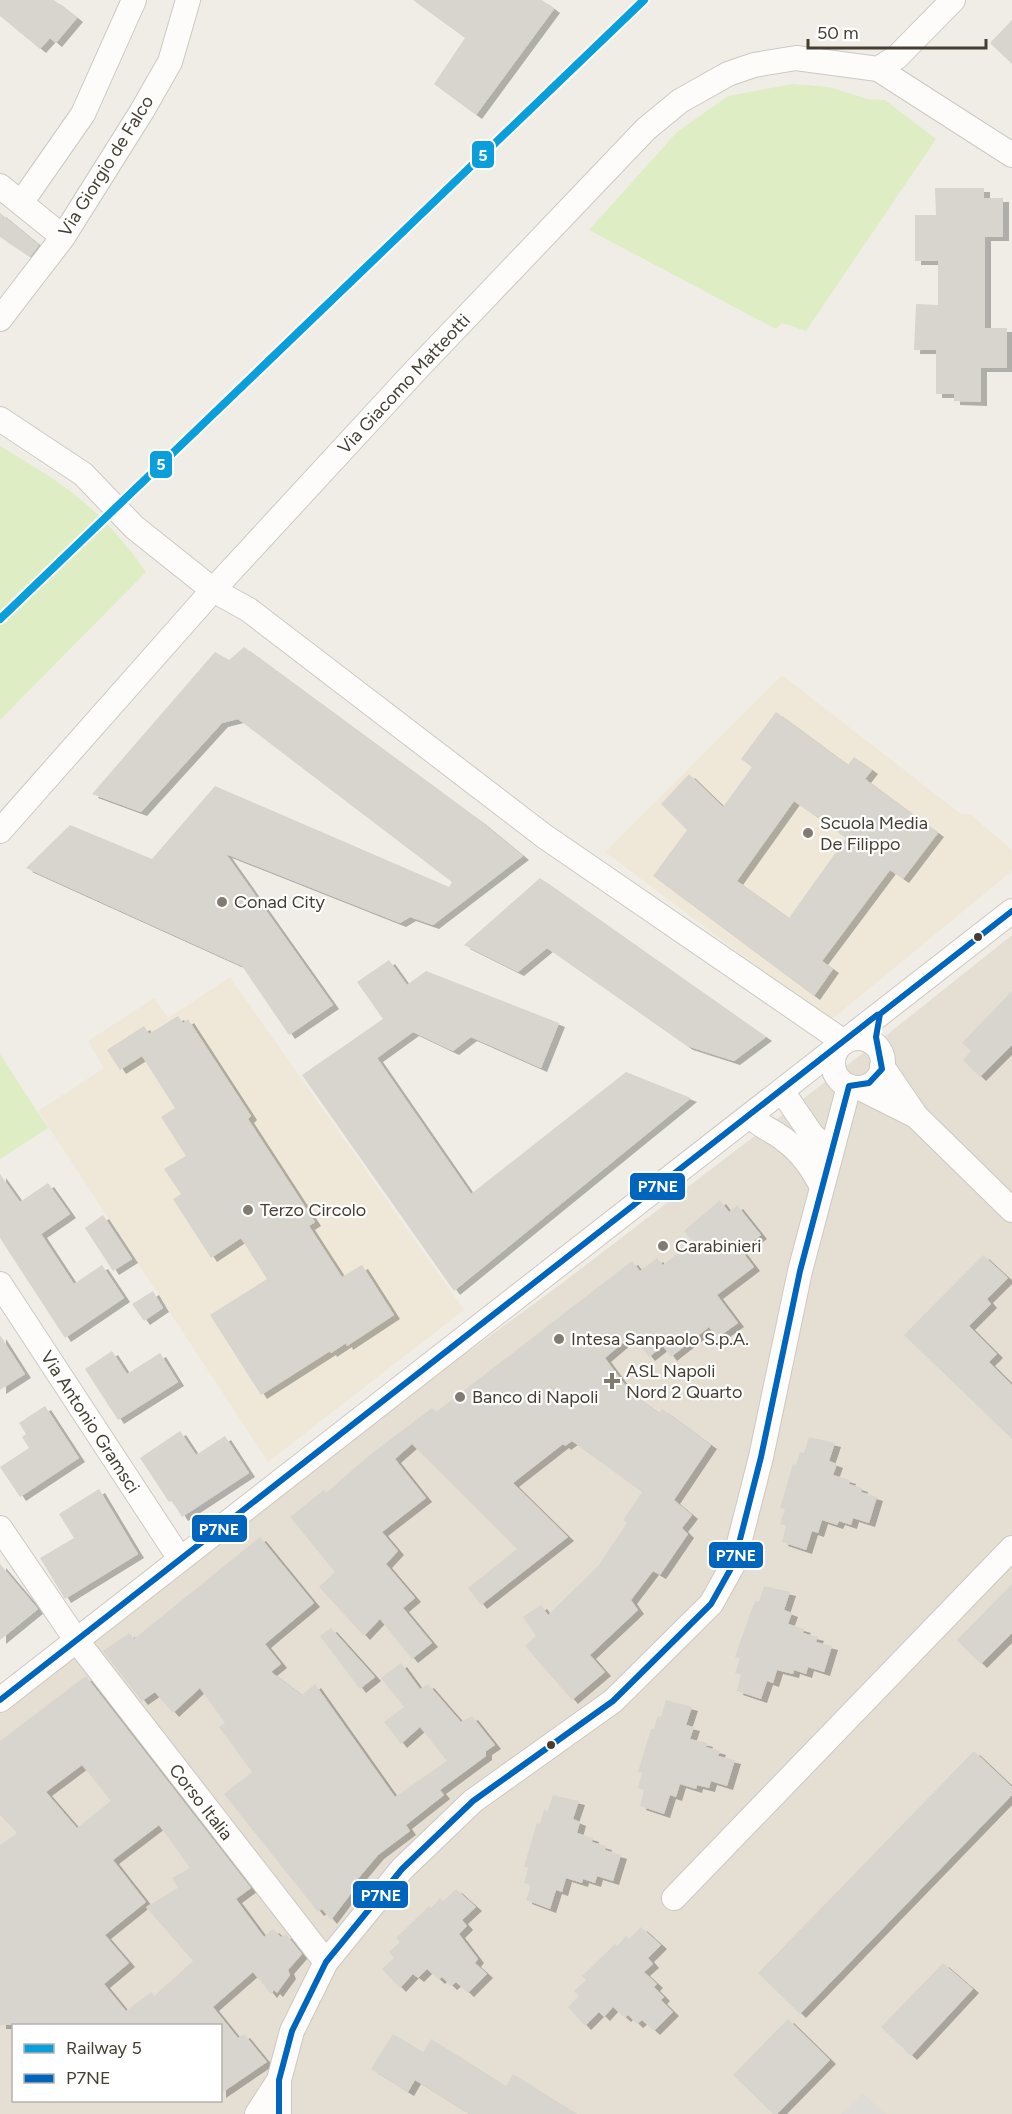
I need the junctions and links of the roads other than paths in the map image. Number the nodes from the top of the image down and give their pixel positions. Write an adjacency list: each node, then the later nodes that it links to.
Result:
1 (134, 0): 7 (street)
2 (188, 0): 8 (street, Via Giorgio de Falco)
3 (953, 0): 4 (street)
4 (878, 69): 5 (street); 11 (street, Via Giacomo Matteotti)
5 (1012, 155)
6 (0, 186): 7 (street)
7 (21, 203): 8 (street)
8 (63, 237): 9 (street, Via Giorgio de Falco)
9 (0, 319)
10 (0, 419): 11 (street)
11 (213, 590): 12 (street, Via Giacomo Matteotti); 15 (street)
12 (0, 831)
13 (1012, 911): 14 (street)
14 (880, 1014): 15 (street); 16 (street)
15 (844, 1042): 16 (street); 17 (street); 18 (street)
16 (879, 1056): 17 (street); 20 (street)
17 (854, 1087): 20 (street); 21 (street)
18 (782, 1090): 19 (street); 21 (street)
19 (751, 1116): 22 (street); 27 (street)
20 (916, 1116): 23 (street)
21 (831, 1153): 22 (street)
22 (822, 1187): 31 (street)
23 (1012, 1210)
24 (0, 1284): 27 (street, Via Antonio Gramsci)
25 (0, 1528): 28 (street, Corso Italia)
26 (1012, 1548): 30 (street)
27 (180, 1559): 28 (street)
28 (77, 1641): 29 (street); 31 (street, Corso Italia)
29 (0, 1700)
30 (674, 1898)
31 (326, 1962): 32 (street)
32 (279, 2080): 33 (street); 34 (street)
33 (257, 2114)
34 (279, 2114)

